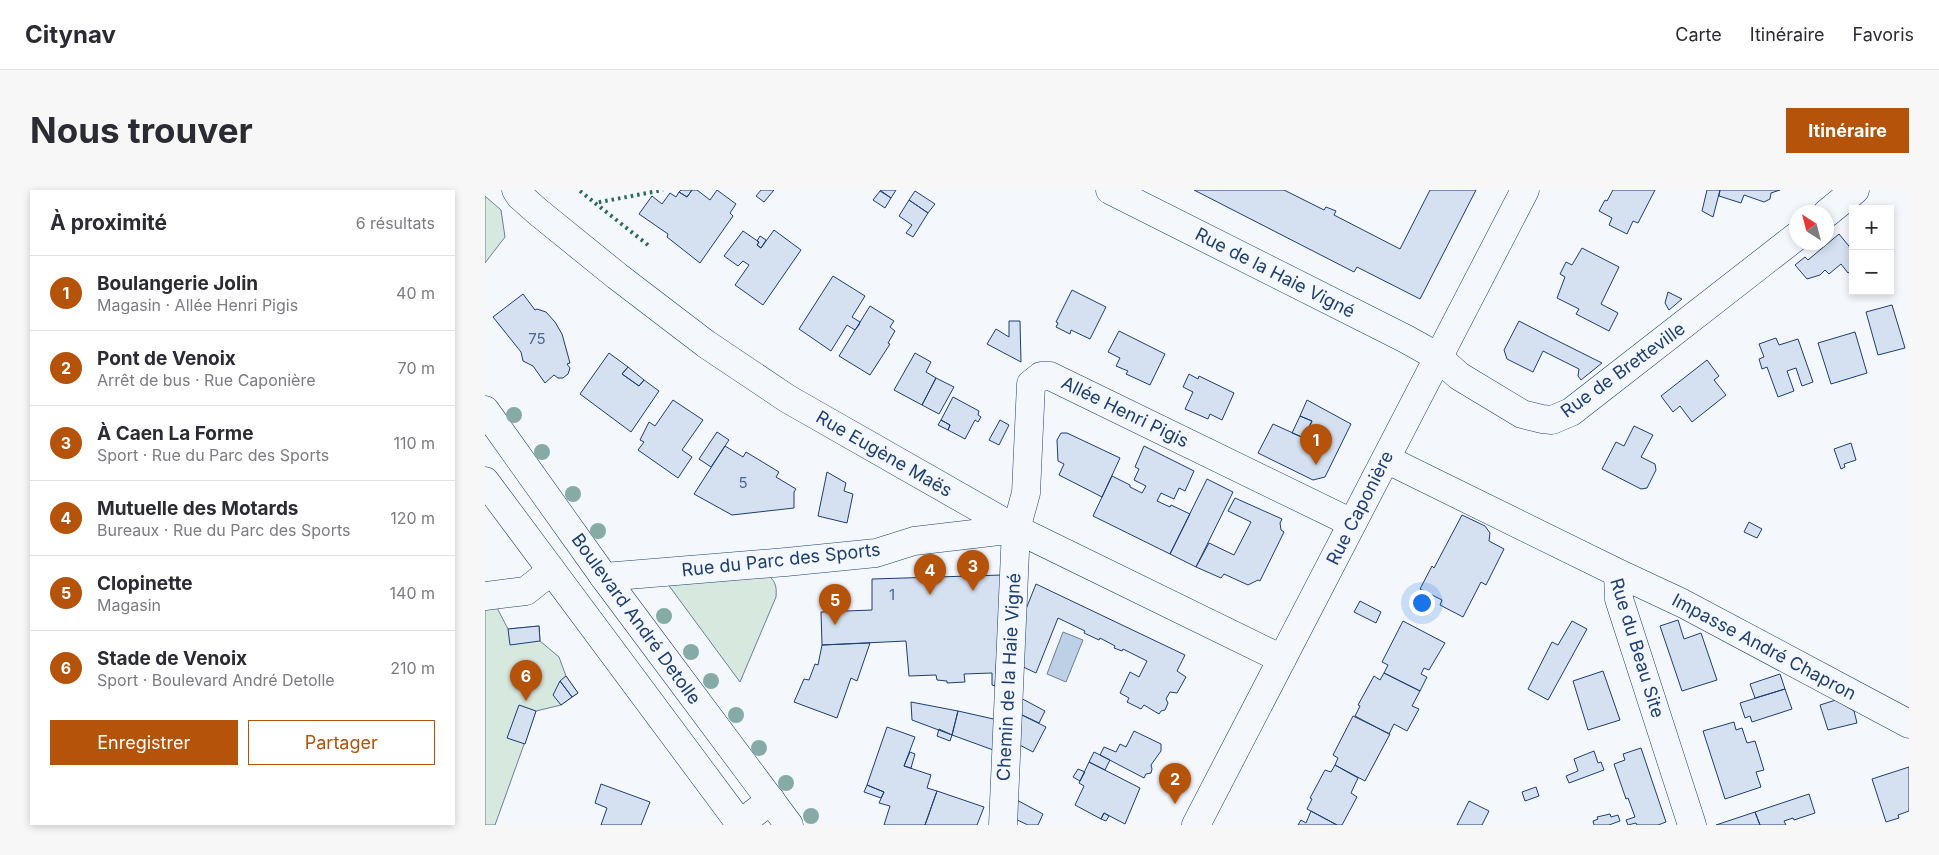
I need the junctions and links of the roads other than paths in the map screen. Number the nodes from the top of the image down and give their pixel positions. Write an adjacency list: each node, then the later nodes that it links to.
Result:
1 (1110, 190): 7 (street, Rue de la Haie Vigné)
2 (1525, 190): 7 (street, Rue Caponière)
3 (1855, 190): 5 (street)
4 (514, 192): 12 (street, Rue Eugène Maës)
5 (1834, 207)
6 (1789, 242): 7 (street, Rue de Bretteville)
7 (1438, 357): 9 (street, Rue Caponière)
8 (485, 410): 15 (street, Boulevard André Detolle)
9 (1386, 459): 11 (street, Rue Caponière); 14 (street, Rue du Beau Site)
10 (485, 481): 13 (street)
11 (1352, 523): 12 (street, Allée Henri Pigis); 17 (street, Rue Caponière)
12 (1016, 529): 15 (street, Rue du Parc des Sports); 17 (street, Rue Eugène Maës); 22 (street, Chemin de la Haie Vigné)
13 (551, 571): 16 (street); 20 (street)
14 (1618, 573): 18 (street, Impasse André Chapron); 24 (street, Rue du Beau Site)
15 (604, 577): 19 (street, Boulevard André Detolle)
16 (485, 596)
17 (1282, 659): 23 (street, Rue Caponière)
18 (1909, 724)
19 (771, 800): 20 (street); 21 (street, Boulevard André Detolle)
20 (740, 825)
21 (789, 825)
22 (1003, 825)
23 (1196, 825)
24 (1692, 825)

